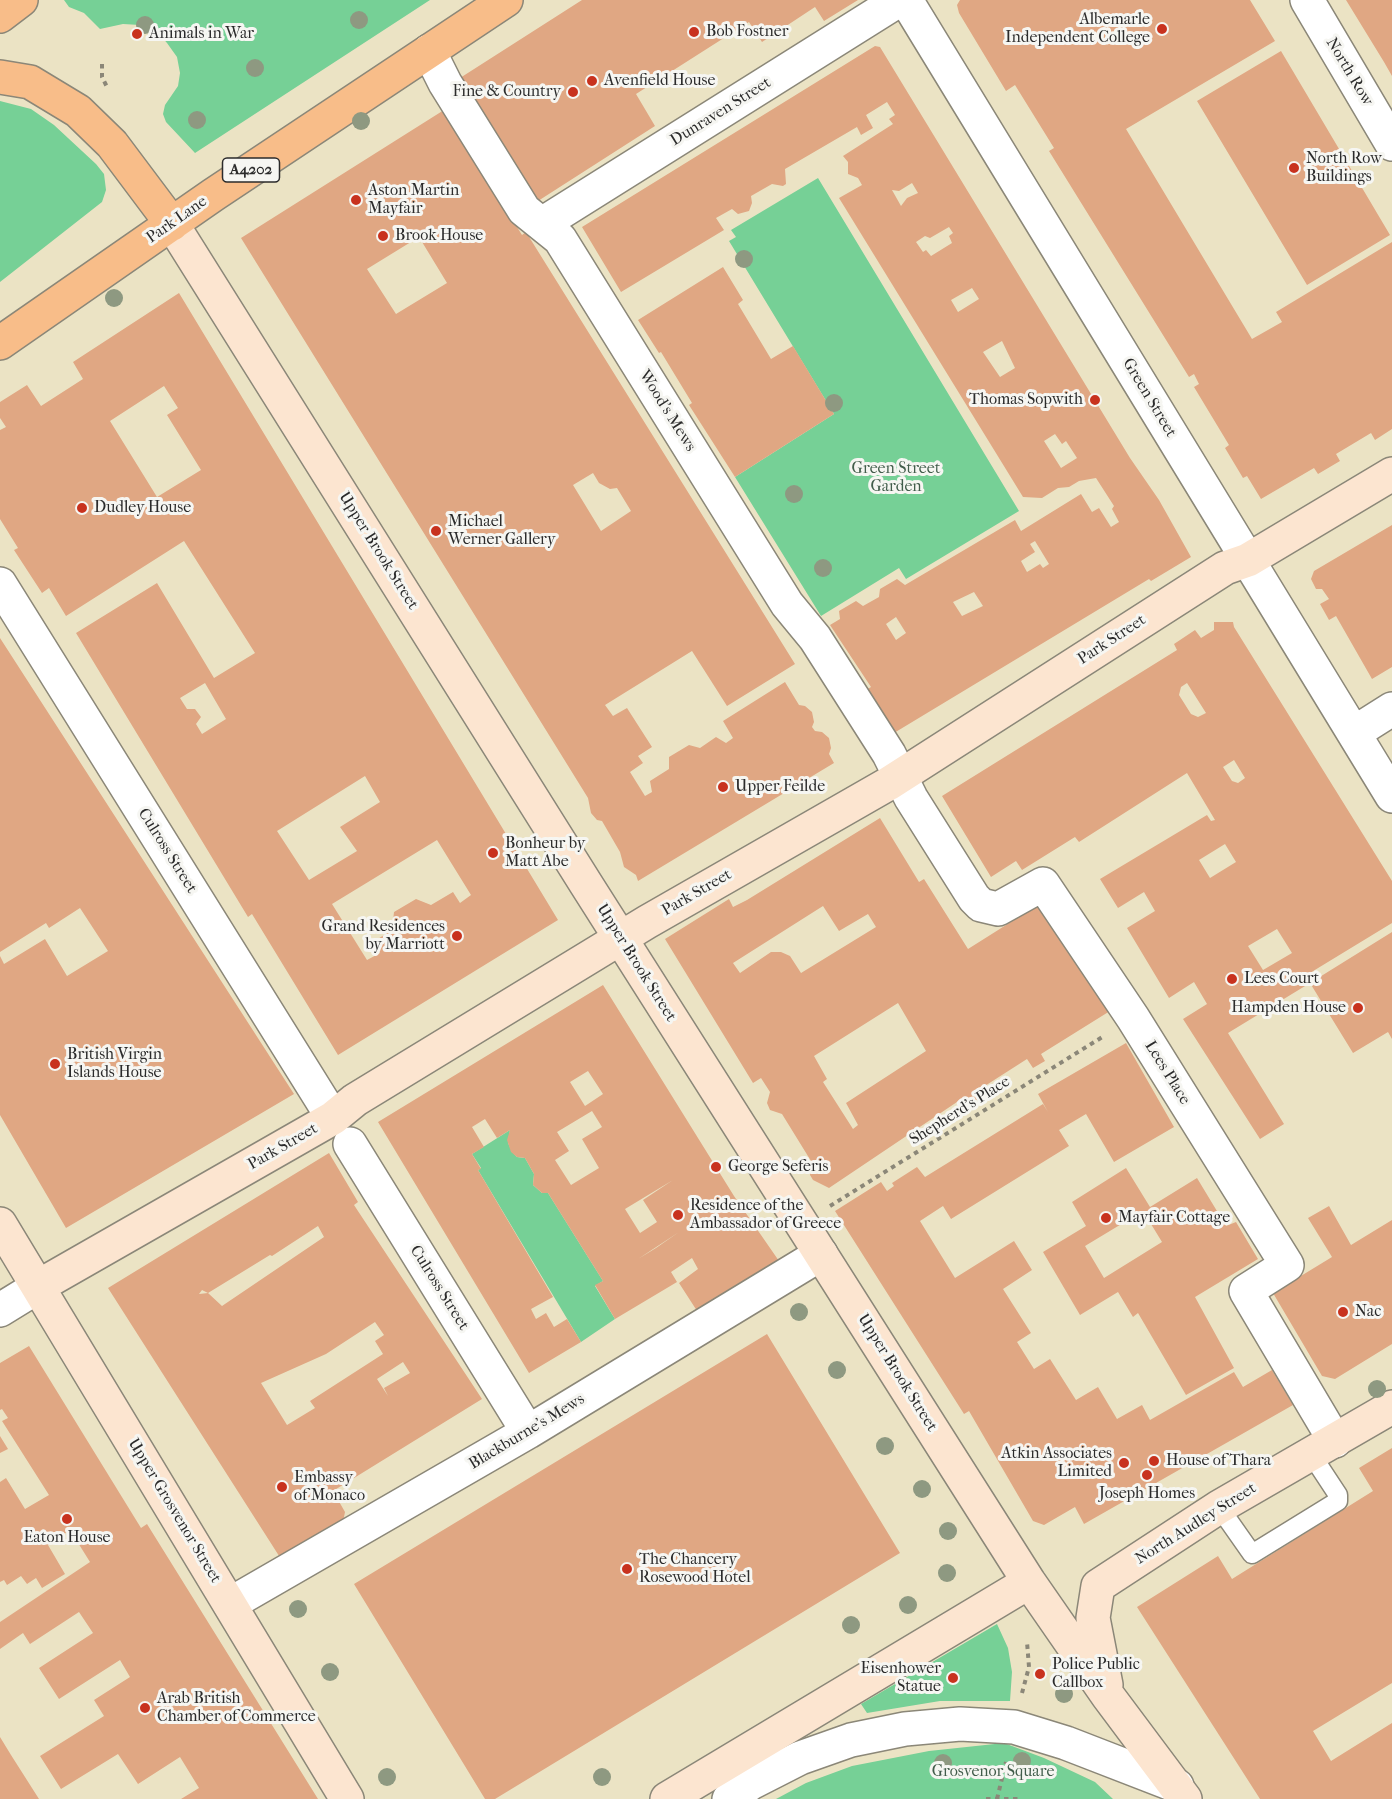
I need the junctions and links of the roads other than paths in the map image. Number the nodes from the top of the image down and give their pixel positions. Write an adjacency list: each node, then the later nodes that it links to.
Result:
1 (21, 0): 6 (highway)
2 (506, 0): 7 (highway, Park Lane / A4202)
3 (899, 0): 11 (street, Dunraven Street)
4 (906, 0): 14 (street, Green Street)
5 (1307, 0): 9 (street, North Row)
6 (0, 16)
7 (429, 51): 10 (highway, Park Lane / A4202); 11 (street, Wood's Mews)
8 (0, 77): 10 (highway)
9 (1392, 144)
10 (172, 224): 12 (highway, Park Lane / A4202); 20 (street, Upper Brook Street)
11 (542, 224): 18 (street, Wood's Mews)
12 (0, 343)
13 (1392, 474): 14 (street, Park Street)
14 (1248, 560): 17 (street, Green Street); 18 (street, Park Street)
15 (0, 584): 21 (street, Culross Street)
16 (1392, 709): 17 (street)
17 (1353, 733): 19 (street, Green Street)
18 (902, 776): 20 (street, Park Street); 28 (street, Lees Place)
19 (1392, 796)
20 (620, 938): 21 (street, Park Street); 23 (street, Upper Brook Street)
21 (341, 1131): 24 (street, Park Street); 27 (street, Culross Street)
22 (0, 1224): 24 (street, Upper Grosvenor Street)
23 (821, 1254): 27 (street, Blackburne's Mews); 30 (street, Upper Brook Street)
24 (39, 1286): 25 (street, Park Street); 31 (street, Upper Grosvenor Street)
25 (0, 1310)
26 (1392, 1407): 28 (street, North Audley Street)
27 (528, 1432): 31 (street, Blackburne's Mews)
28 (1323, 1448): 29 (street, North Audley Street); 29 (lane)
29 (1219, 1507): 32 (street, North Audley Street)
30 (1029, 1582): 32 (street, Upper Brook Street); 35 (street)
31 (230, 1604): 34 (street, Upper Grosvenor Street)
32 (1108, 1696): 33 (street)
33 (1181, 1792): 36 (street)
34 (347, 1799)
35 (667, 1799)
36 (729, 1799)

